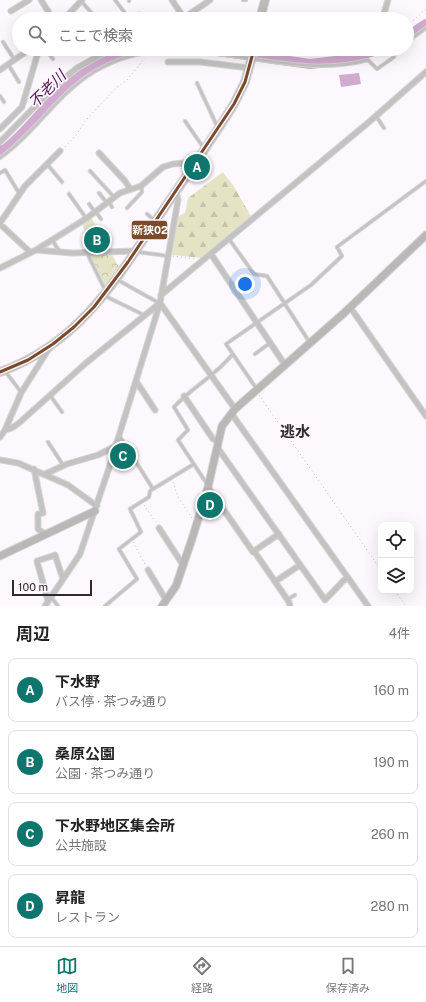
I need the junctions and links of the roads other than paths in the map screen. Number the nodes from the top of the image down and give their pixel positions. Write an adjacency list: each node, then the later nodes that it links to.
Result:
1 (29, 0): 11 (street)
2 (41, 0): 12 (street)
3 (71, 0): 10 (street)
4 (81, 0): 10 (street); 14 (lane)
5 (115, 0): 15 (lane)
6 (172, 0): 16 (street)
7 (210, 0): 17 (street)
8 (265, 0): 18 (main road)
9 (388, 0): 19 (street)
10 (76, 6): 13 (street)
11 (11, 11)
12 (49, 12)
13 (70, 12)
14 (91, 12)
15 (124, 12)
16 (180, 12)
17 (194, 12)
18 (262, 12)
19 (385, 12)
20 (426, 28): 21 (lane)
21 (414, 37)
22 (3, 42): 24 (lane)
23 (12, 56): 33 (lane)
24 (12, 56)
25 (19, 56): 33 (street)
26 (37, 56): 47 (street)
27 (51, 56): 34 (lane)
28 (98, 56): 49 (street)
29 (131, 56): 53 (lane)
30 (252, 56): 37 (main road)
31 (258, 56): 32 (lane)
32 (394, 56)
33 (14, 59): 36 (street)
34 (53, 59)
35 (168, 62): 37 (street)
36 (8, 64): 38 (street); 40 (lane)
37 (249, 68): 48 (main road)
38 (0, 70)
39 (426, 72): 44 (street)
40 (19, 82)
41 (197, 83): 48 (lane)
42 (0, 96): 43 (lane)
43 (4, 102)
44 (376, 116): 46 (lane); 79 (street)
45 (185, 121): 50 (lane)
46 (384, 128)
47 (0, 129)
48 (218, 129): 50 (main road)
49 (0, 142)
50 (205, 149): 54 (main road)
51 (60, 151): 55 (street)
52 (99, 153): 61 (street)
53 (0, 158)
54 (196, 162): 60 (street); 62 (main road)
55 (47, 164): 59 (lane); 63 (street)
56 (90, 171): 66 (lane)
57 (0, 173): 63 (lane)
58 (426, 180): 92 (lane)
59 (62, 182)
60 (141, 186): 61 (street); 70 (lane)
61 (130, 189): 66 (street)
62 (176, 192): 75 (main road); 86 (street)
63 (19, 193): 76 (street)
64 (99, 193): 67 (lane)
65 (69, 194): 73 (lane)
66 (115, 197): 67 (street)
67 (108, 202): 69 (lane); 71 (street)
68 (89, 204): 71 (lane)
69 (112, 207)
70 (127, 208)
71 (96, 212): 73 (street); 74 (lane)
72 (147, 214): 75 (lane)
73 (87, 218): 78 (street)
74 (102, 219)
75 (156, 222): 81 (main road)
76 (0, 223): 82 (street)
77 (426, 235): 93 (street)
78 (52, 239): 80 (street); 83 (lane)
79 (229, 239): 85 (street); 92 (lane)
80 (36, 250): 82 (street); 83 (street)
81 (136, 251): 84 (street); 86 (lane); 88 (main road)
82 (30, 252): 87 (street)
83 (60, 252): 84 (street)
84 (87, 253): 89 (lane)
85 (211, 254): 90 (street); 95 (street)
86 (168, 256): 90 (street)
87 (0, 268)
88 (116, 279): 89 (main road); 91 (lane)
89 (106, 294): 94 (lane); 98 (main road)
90 (161, 295): 91 (street)
91 (160, 303): 94 (street); 103 (street); 104 (street)
92 (284, 303): 95 (lane); 97 (lane)
93 (350, 306): 97 (street); 112 (street)
94 (144, 315): 107 (street)
95 (258, 322): 96 (street); 100 (lane)
96 (270, 342): 99 (lane); 101 (street)
97 (310, 343): 101 (street)
98 (51, 346): 102 (main road); 106 (street)
99 (255, 354)
100 (232, 355): 103 (lane); 105 (lane)
101 (285, 365): 105 (street)
102 (2, 371): 106 (lane)
103 (211, 376): 108 (lane); 110 (street)
104 (136, 381): 109 (street); 114 (street)
105 (257, 391): 110 (street)
106 (21, 393): 113 (street)
107 (50, 395): 111 (lane); 113 (street)
108 (184, 396): 116 (street); 119 (lane)
109 (156, 410)
110 (233, 411): 116 (street); 134 (street)
111 (62, 412)
112 (426, 416)
113 (2, 433)
114 (119, 435): 117 (street); 124 (lane)
115 (48, 442): 120 (lane)
116 (217, 444): 123 (street); 128 (street)
117 (116, 446): 120 (street); 125 (street)
118 (0, 460): 121 (street)
119 (194, 464): 123 (lane); 124 (lane)
120 (64, 466): 122 (street)
121 (34, 470): 122 (street); 127 (street)
122 (45, 474): 125 (street)
123 (208, 487): 129 (street); 131 (street)
124 (152, 489): 143 (lane)
125 (96, 509): 127 (street); 135 (street)
126 (159, 528): 131 (street)
127 (46, 534): 130 (street)
128 (279, 534): 129 (street); 132 (street)
129 (254, 551): 136 (street)
130 (0, 556)
131 (183, 565): 139 (street)
132 (300, 565): 134 (street); 136 (street)
133 (148, 570): 139 (street)
134 (347, 577): 144 (street)
135 (63, 579): 138 (street); 138 (street)
136 (276, 581): 140 (street)
137 (295, 595): 140 (lane)
138 (50, 598): 141 (street); 142 (lane)
139 (164, 603)
140 (288, 604)
141 (44, 606)
142 (58, 606)
143 (105, 606)
144 (368, 606)

